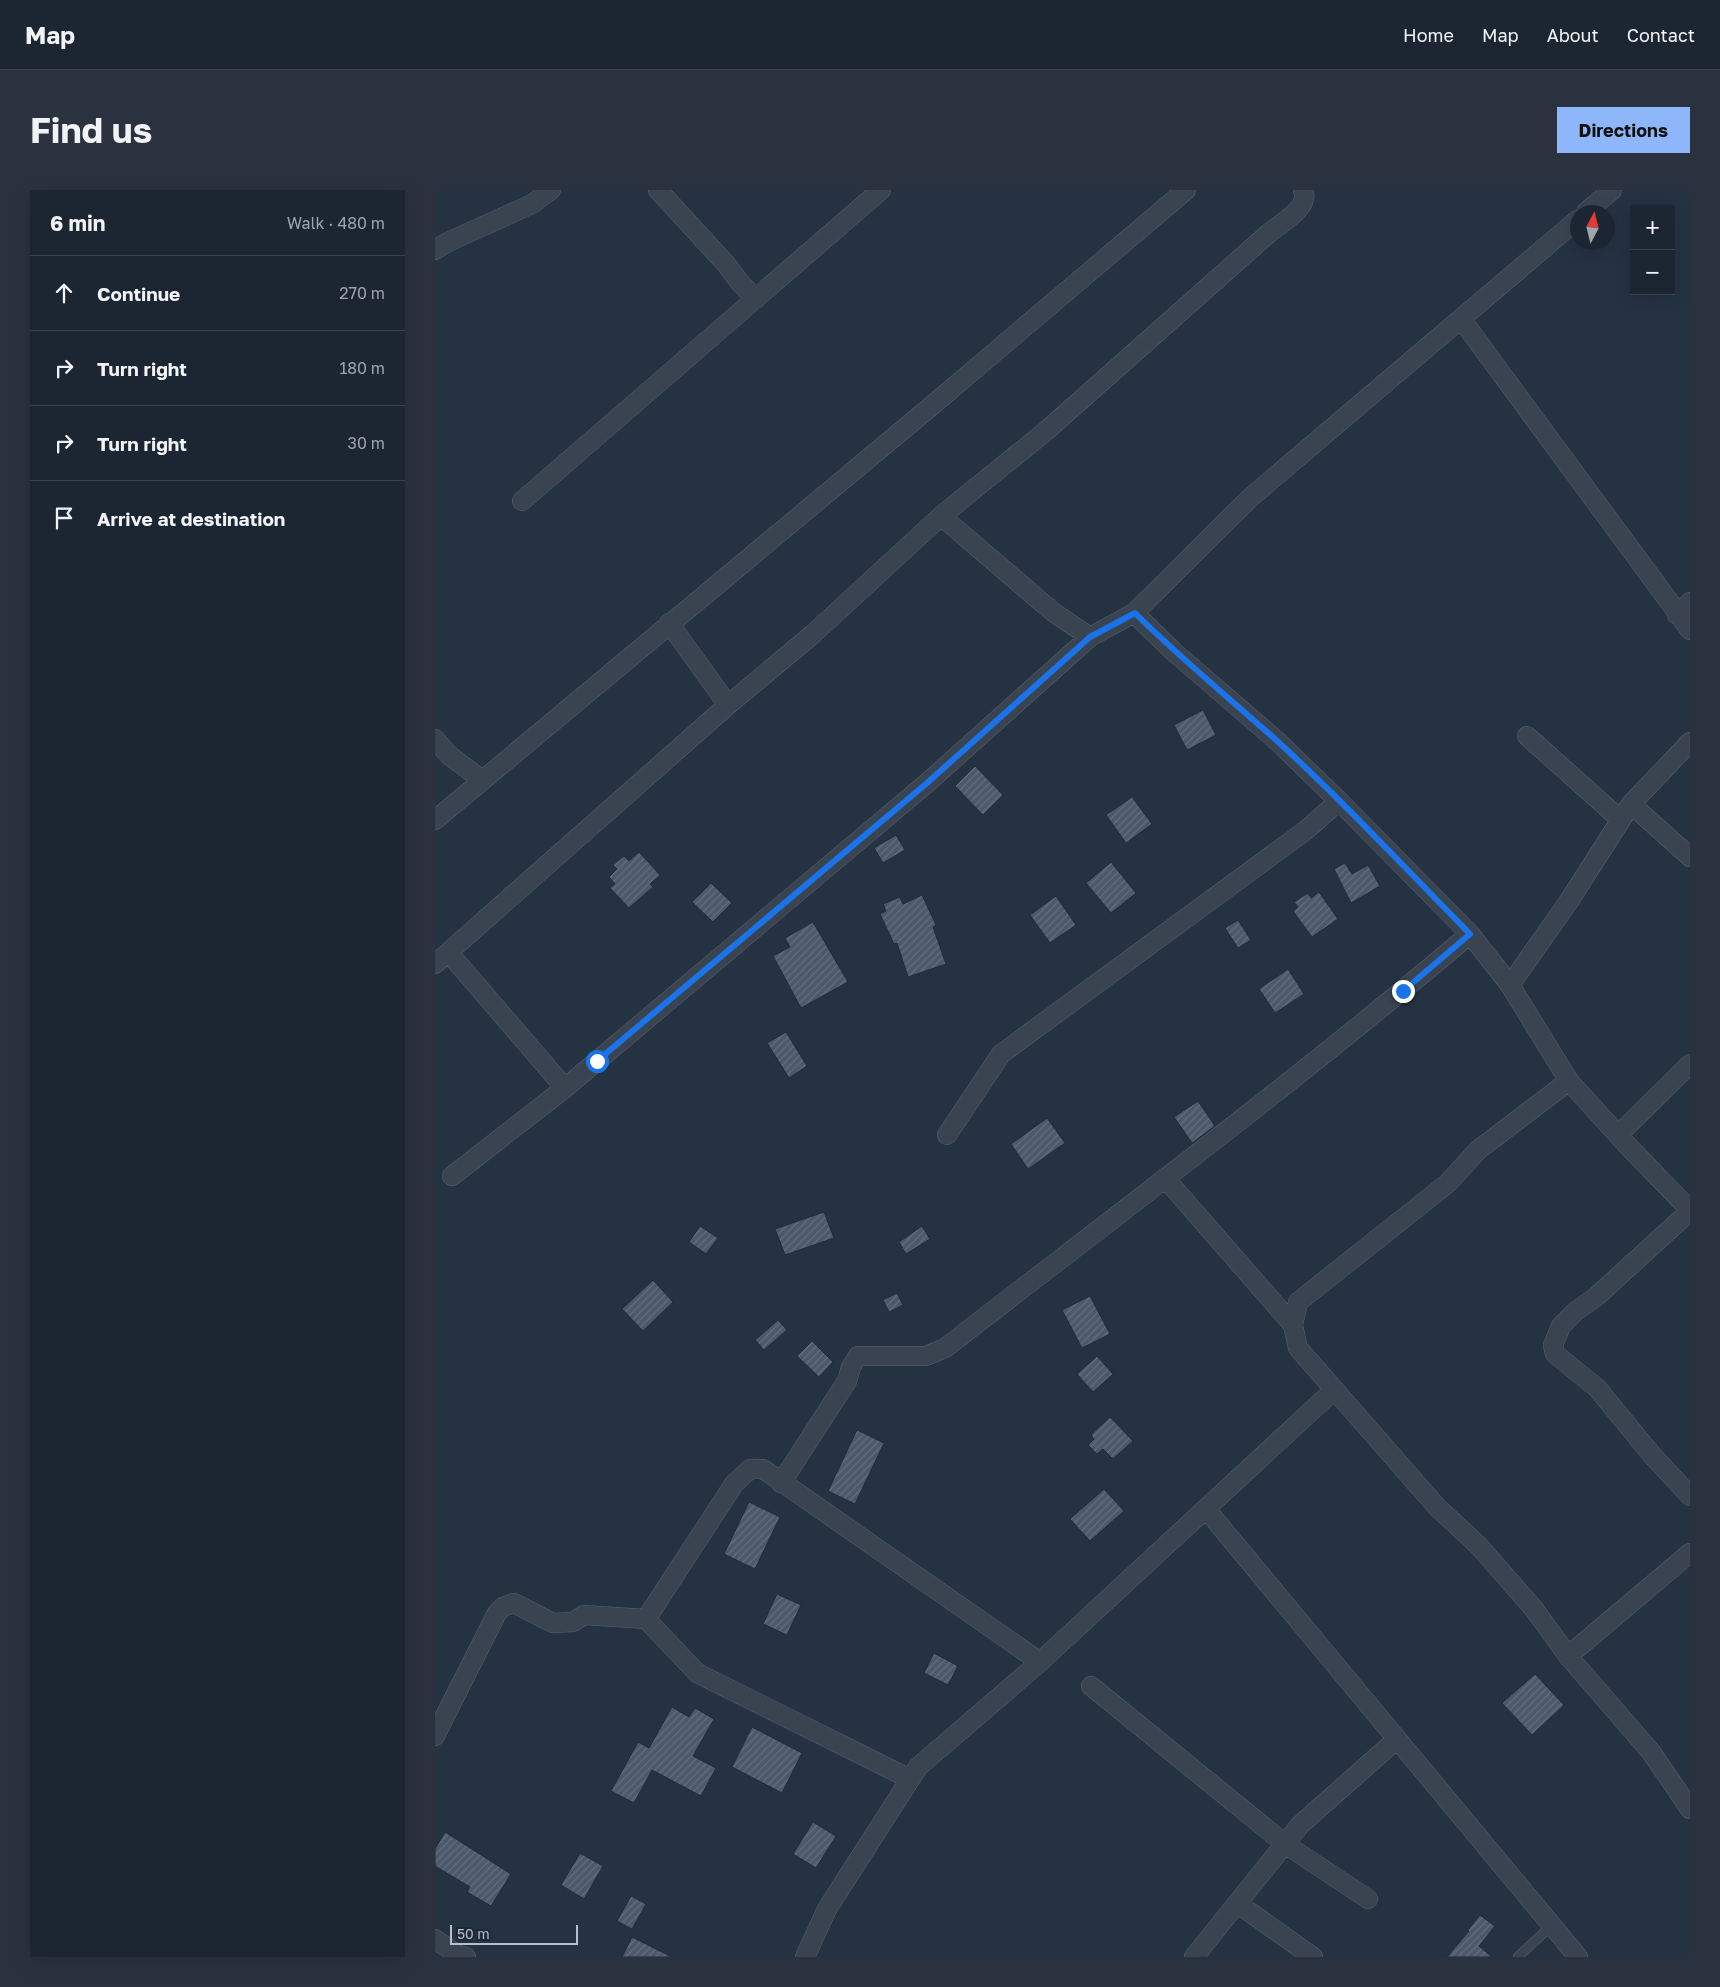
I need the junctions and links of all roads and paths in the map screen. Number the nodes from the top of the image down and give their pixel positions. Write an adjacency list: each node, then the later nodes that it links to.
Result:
1 (551, 190): 9 (street)
2 (658, 190): 10 (street)
3 (881, 190): 10 (street)
4 (1185, 190): 16 (street)
5 (1303, 190): 13 (street)
6 (1612, 190): 7 (street)
7 (1594, 205)
8 (1570, 226): 11 (street)
9 (435, 250)
10 (756, 299): 12 (street)
11 (1461, 320): 14 (street); 15 (street)
12 (522, 501)
13 (941, 516): 18 (street); 19 (street)
14 (1683, 608): 17 (street)
15 (1135, 613): 18 (street); 24 (street)
16 (669, 623): 19 (street); 23 (street)
17 (1690, 630)
18 (1090, 637): 34 (street)
19 (728, 705): 30 (street)
20 (1527, 736): 27 (street)
21 (435, 739): 23 (street)
22 (1690, 742): 25 (street)
23 (481, 780): 26 (street)
24 (1339, 801): 29 (street); 35 (street)
25 (1631, 804): 27 (street); 28 (street)
26 (435, 820)
27 (1621, 820): 31 (street)
28 (1690, 857)
29 (1470, 934): 31 (street); 38 (street)
30 (442, 959): 34 (street)
31 (1510, 985): 33 (street)
32 (1690, 1064): 36 (street)
33 (1569, 1081): 36 (street); 40 (street)
34 (565, 1088): 37 (street)
35 (947, 1135)
36 (1617, 1135): 39 (street)
37 (452, 1176)
38 (1165, 1178): 40 (street); 42 (street)
39 (1690, 1210): 43 (street)
40 (1293, 1325): 41 (street)
41 (1335, 1390): 44 (street); 47 (street)
42 (781, 1483): 46 (street); 48 (street)
43 (1690, 1496)
44 (1206, 1509): 48 (street); 51 (street)
45 (1690, 1553): 47 (street)
46 (646, 1619): 50 (street); 52 (street)
47 (1569, 1656): 53 (street)
48 (1040, 1662): 52 (street)
49 (1091, 1686): 54 (street)
50 (435, 1736)
51 (1397, 1739): 54 (street); 57 (street)
52 (910, 1779): 60 (street)
53 (1690, 1809)
54 (1285, 1844): 55 (street); 56 (street)
55 (1368, 1899)
56 (1237, 1903): 61 (street); 62 (street)
57 (1552, 1925): 63 (lane); 64 (street)
58 (435, 1939): 59 (street)
59 (466, 1957)
60 (805, 1957)
61 (1194, 1957)
62 (1313, 1957)
63 (1518, 1957)
64 (1578, 1957)

